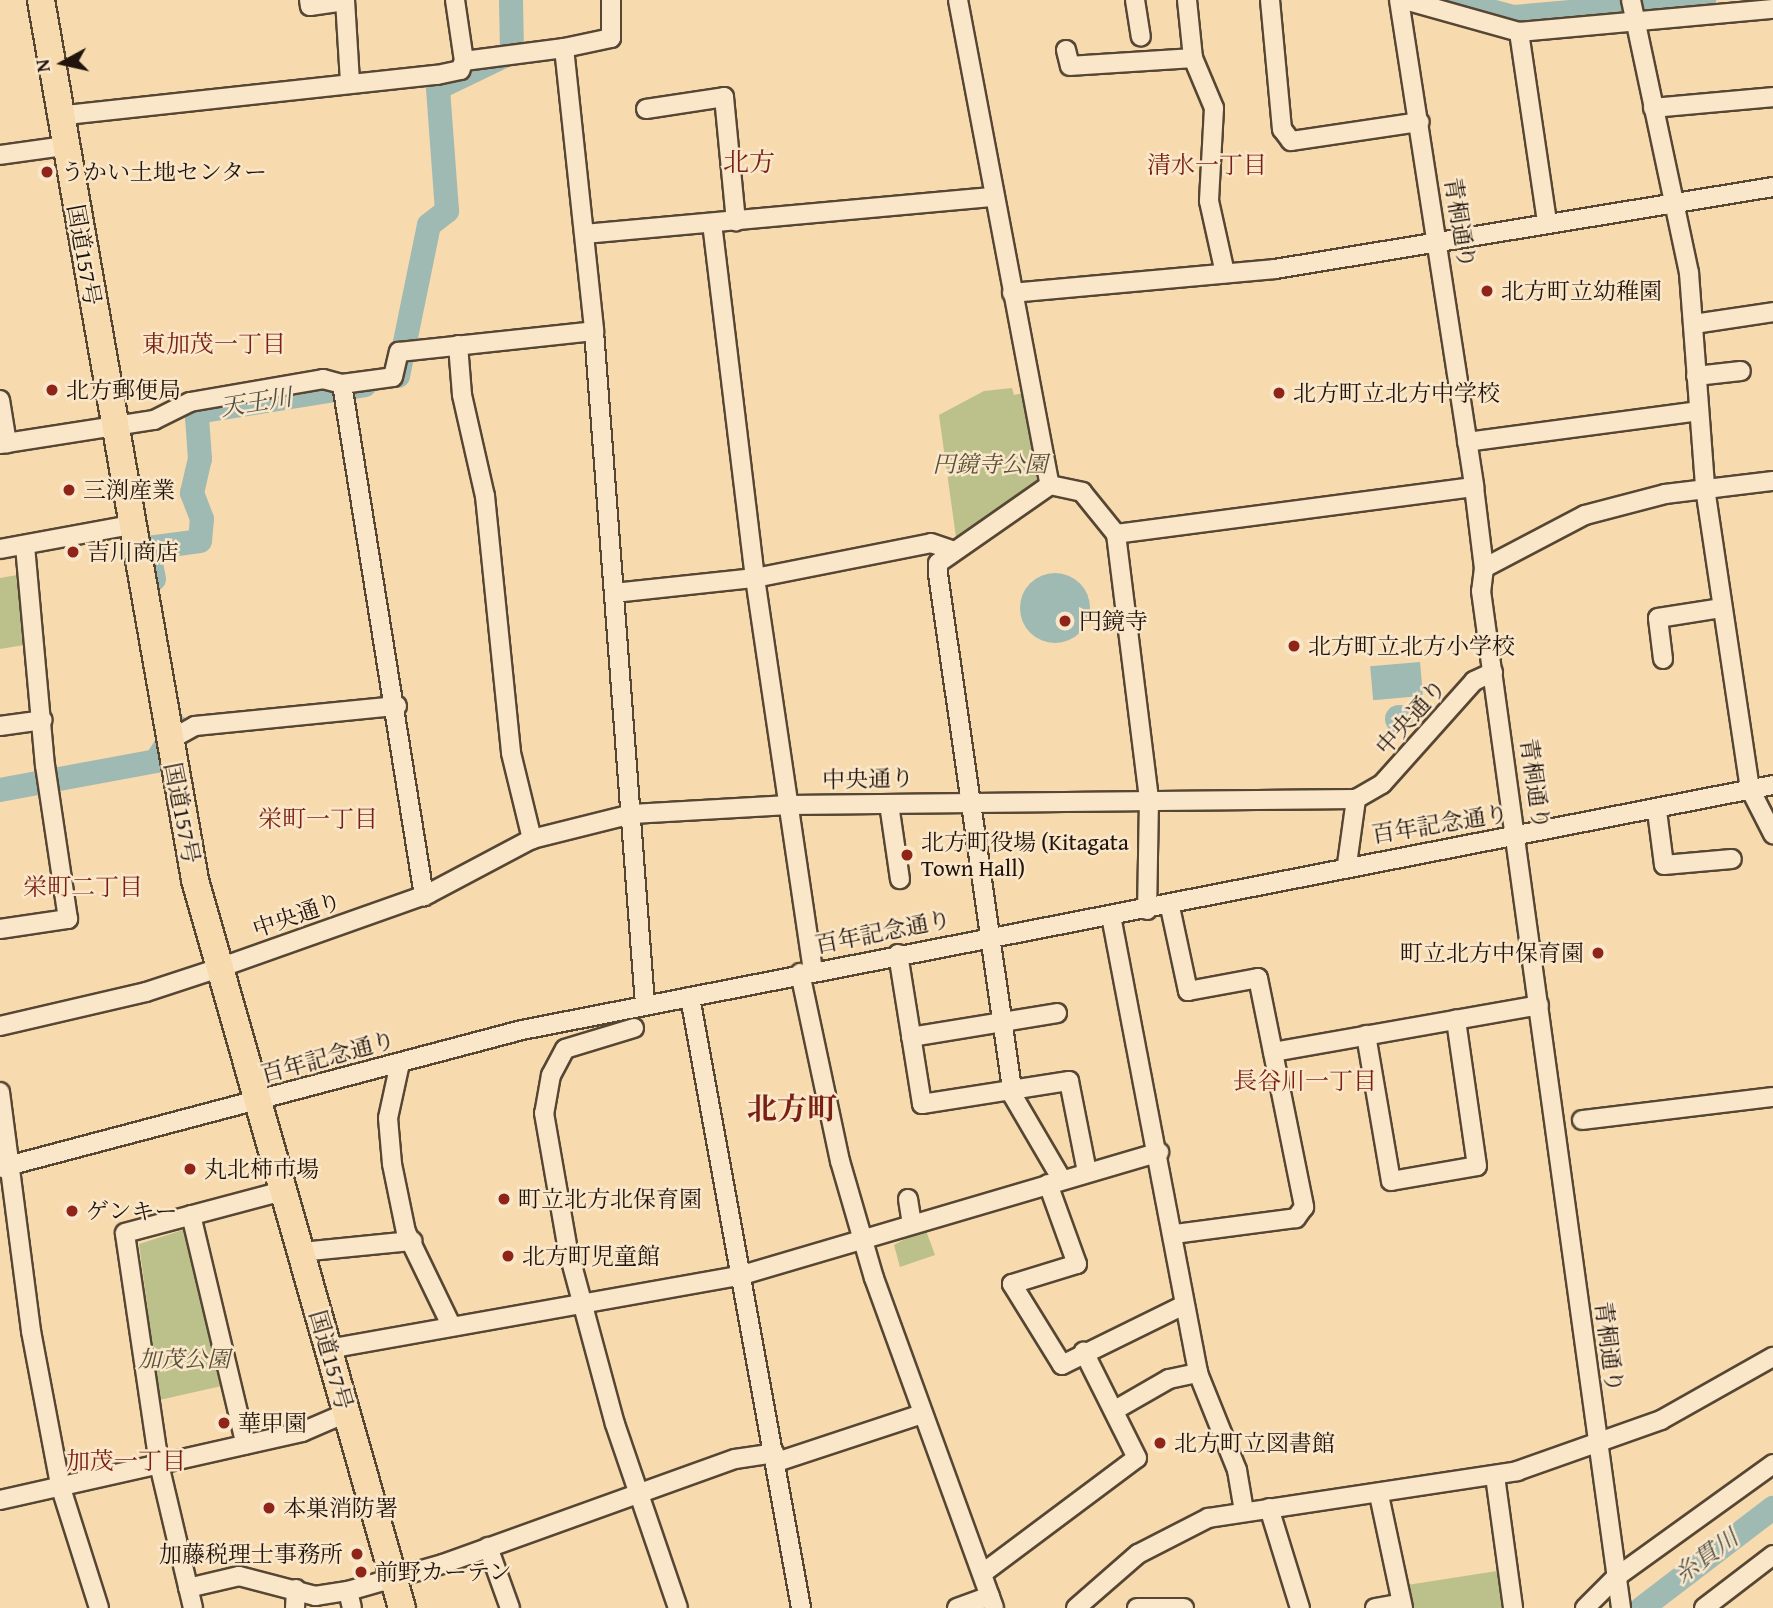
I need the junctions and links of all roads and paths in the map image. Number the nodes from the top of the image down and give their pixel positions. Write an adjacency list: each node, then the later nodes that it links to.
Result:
1 (41, 0): 25 (highway, 国道157号)
2 (309, 0): 12 (street)
3 (455, 0): 20 (street)
4 (611, 0): 17 (street)
5 (958, 0): 30 (street)
6 (1135, 0): 16 (street)
7 (1187, 0): 19 (street)
8 (1270, 0): 26 (street)
9 (1399, 0): 26 (street, 青桐通り)
10 (1405, 0): 15 (street)
11 (1632, 0): 14 (street)
12 (345, 1): 21 (street)
13 (1773, 9): 14 (street)
14 (1636, 22): 15 (street); 23 (street)
15 (1519, 32): 33 (street)
16 (1141, 37)
17 (564, 48): 20 (street); 35 (street)
18 (1066, 50): 19 (street)
19 (1194, 58): 37 (street)
20 (464, 61): 21 (street)
21 (350, 82): 25 (street)
22 (1773, 97): 23 (street)
23 (1653, 108): 31 (street)
24 (646, 109): 32 (street)
25 (57, 116): 27 (highway, 国道157号)
26 (1420, 122): 36 (street, 青桐通り)
27 (65, 146): 28 (street); 48 (highway, 国道157号)
28 (0, 155)
29 (1773, 187): 31 (street)
30 (993, 197): 32 (street); 38 (street)
31 (1672, 202): 33 (street); 40 (street)
32 (736, 221): 34 (street)
33 (1547, 222): 36 (street)
34 (712, 223): 35 (street); 61 (street)
35 (585, 234): 41 (street)
36 (1438, 239): 37 (street); 49 (street, 青桐通り)
37 (1225, 273): 38 (street)
38 (1012, 293): 52 (street)
39 (1773, 312): 40 (street)
40 (1694, 324): 44 (street)
41 (594, 331): 42 (street); 62 (street)
42 (458, 345): 45 (street); 83 (street)
43 (1741, 371): 44 (street)
44 (1696, 376): 47 (street)
45 (342, 384): 48 (street); 66 (street)
46 (0, 400): 50 (street)
47 (1698, 411): 49 (street); 54 (street)
48 (114, 426): 50 (street); 55 (highway, 国道157号)
49 (1467, 442): 53 (street, 青桐通り)
50 (3, 444)
51 (1773, 481): 54 (street)
52 (1050, 485): 56 (street); 59 (street)
53 (1474, 487): 56 (street); 60 (street, 青桐通り)
54 (1705, 488): 60 (street); 63 (street)
55 (131, 525): 57 (street); 70 (highway, 国道157号)
56 (1116, 534): 73 (street)
57 (25, 545): 58 (street); 67 (street)
58 (0, 549)
59 (954, 551): 61 (street); 75 (street)
60 (1484, 568): 65 (street, 青桐通り); 69 (street)
61 (755, 578): 62 (street); 77 (street)
62 (614, 593): 80 (street)
63 (1722, 608): 64 (street); 72 (street)
64 (1663, 659)
65 (1493, 672): 69 (street, 青桐通り); 74 (street, 中央通り)
66 (397, 706): 70 (street); 87 (street)
67 (43, 720): 68 (street); 91 (street)
68 (0, 726)
69 (1502, 730): 82 (street, 青桐通り)
70 (168, 741): 94 (highway, 国道157号)
71 (1773, 785): 72 (street, 百年記念通り)
72 (1751, 789): 78 (street, 百年記念通り); 79 (street)
73 (1149, 799): 74 (street, 中央通り); 75 (street, 中央通り); 89 (street)
74 (1356, 799): 85 (street)
75 (968, 802): 76 (street, 中央通り); 92 (street)
76 (889, 804): 77 (street, 中央通り); 86 (street)
77 (789, 805): 80 (street, 中央通り); 95 (street)
78 (1657, 811): 82 (street, 百年記念通り); 84 (street)
79 (1767, 813): 81 (street)
80 (632, 814): 83 (street, 中央通り); 97 (street)
81 (1773, 834)
82 (1517, 837): 85 (street, 百年記念通り); 98 (street, 青桐通り)
83 (532, 839): 87 (street, 中央通り)
84 (1732, 859)
85 (1347, 864): 88 (street, 百年記念通り)
86 (900, 879)
87 (424, 895): 94 (street, 中央通り)
88 (1170, 907): 89 (street, 百年記念通り); 106 (street)
89 (1147, 910): 90 (street, 百年記念通り)
90 (1111, 916): 92 (street, 百年記念通り); 113 (street)
91 (0, 929)
92 (987, 937): 93 (street, 百年記念通り); 101 (street)
93 (898, 954): 95 (street, 百年記念通り); 105 (street)
94 (219, 968): 102 (street, 中央通り); 111 (highway, 国道157号)
95 (807, 971): 96 (street, 百年記念通り); 122 (street)
96 (690, 997): 97 (street, 百年記念通り); 125 (street)
97 (645, 1005): 107 (street, 百年記念通り)
98 (1539, 1005): 100 (street); 137 (street, 青桐通り)
99 (1058, 1013): 101 (street)
100 (1456, 1020): 104 (street); 104 (street)
101 (1001, 1023): 105 (street); 108 (street)
102 (0, 1026)
103 (634, 1028): 126 (street)
104 (1366, 1035): 106 (street)
105 (911, 1037): 108 (street)
106 (1273, 1052): 121 (street)
107 (400, 1063): 111 (street, 百年記念通り); 123 (street)
108 (1012, 1090): 115 (street); 116 (street)
109 (0, 1092): 114 (street)
110 (1773, 1097): 112 (street)
111 (259, 1100): 114 (street, 百年記念通り); 117 (highway, 国道157号)
112 (1582, 1119)
113 (1158, 1152): 115 (street); 121 (street)
114 (5, 1167): 142 (street)
115 (1087, 1172): 116 (street)
116 (1055, 1182): 120 (street); 130 (street)
117 (284, 1191): 119 (street); 124 (highway, 国道157号)
118 (908, 1199): 120 (street)
119 (191, 1215): 136 (street); 139 (street)
120 (912, 1223): 122 (street)
121 (1175, 1234): 127 (street)
122 (862, 1236): 125 (street); 135 (street)
123 (412, 1241): 124 (street); 128 (street)
124 (301, 1252): 129 (highway, 国道157号)
125 (742, 1275): 126 (street); 138 (street)
126 (584, 1305): 128 (street); 143 (street)
127 (1184, 1305): 130 (street); 132 (street)
128 (450, 1323): 129 (street)
129 (328, 1349): 134 (highway, 国道157号)
130 (1084, 1352): 133 (street)
131 (1773, 1357): 137 (street)
132 (1198, 1373): 133 (street); 147 (street)
133 (1115, 1410): 150 (street)
134 (346, 1413): 136 (street); 151 (highway, 国道157号)
135 (922, 1414): 138 (street); 150 (street)
136 (246, 1445): 139 (street)
137 (1597, 1445): 141 (street); 152 (street, 青桐通り)
138 (776, 1457): 143 (street); 164 (street)
139 (159, 1464): 142 (street); 153 (street)
140 (1773, 1465): 152 (street)
141 (1495, 1476): 144 (street); 171 (street)
142 (60, 1485): 145 (street); 158 (street)
143 (637, 1494): 148 (street); 163 (street)
144 (1379, 1495): 146 (street); 157 (street)
145 (0, 1500)
146 (1269, 1508): 147 (street); 169 (street)
147 (1244, 1511): 166 (street)
148 (488, 1547): 151 (street); 162 (street)
149 (1773, 1555): 174 (street)
150 (983, 1573): 156 (street)
151 (393, 1578): 155 (street); 161 (highway, 国道157号)
152 (1615, 1578): 172 (street); 173 (street, 青桐通り)
153 (188, 1588): 154 (street); 159 (street)
154 (296, 1589): 155 (street); 160 (street)
155 (350, 1599)
156 (992, 1602): 165 (street)
157 (1403, 1605): 170 (street)
158 (99, 1608)
159 (193, 1608)
160 (295, 1608)
161 (402, 1608)
162 (510, 1608)
163 (678, 1608)
164 (801, 1608)
165 (957, 1608)
166 (1076, 1608)
167 (1137, 1608): 168 (street)
168 (1184, 1608)
169 (1300, 1608)
170 (1376, 1608)
171 (1513, 1608)
172 (1584, 1608)
173 (1621, 1608)
174 (1703, 1608)

